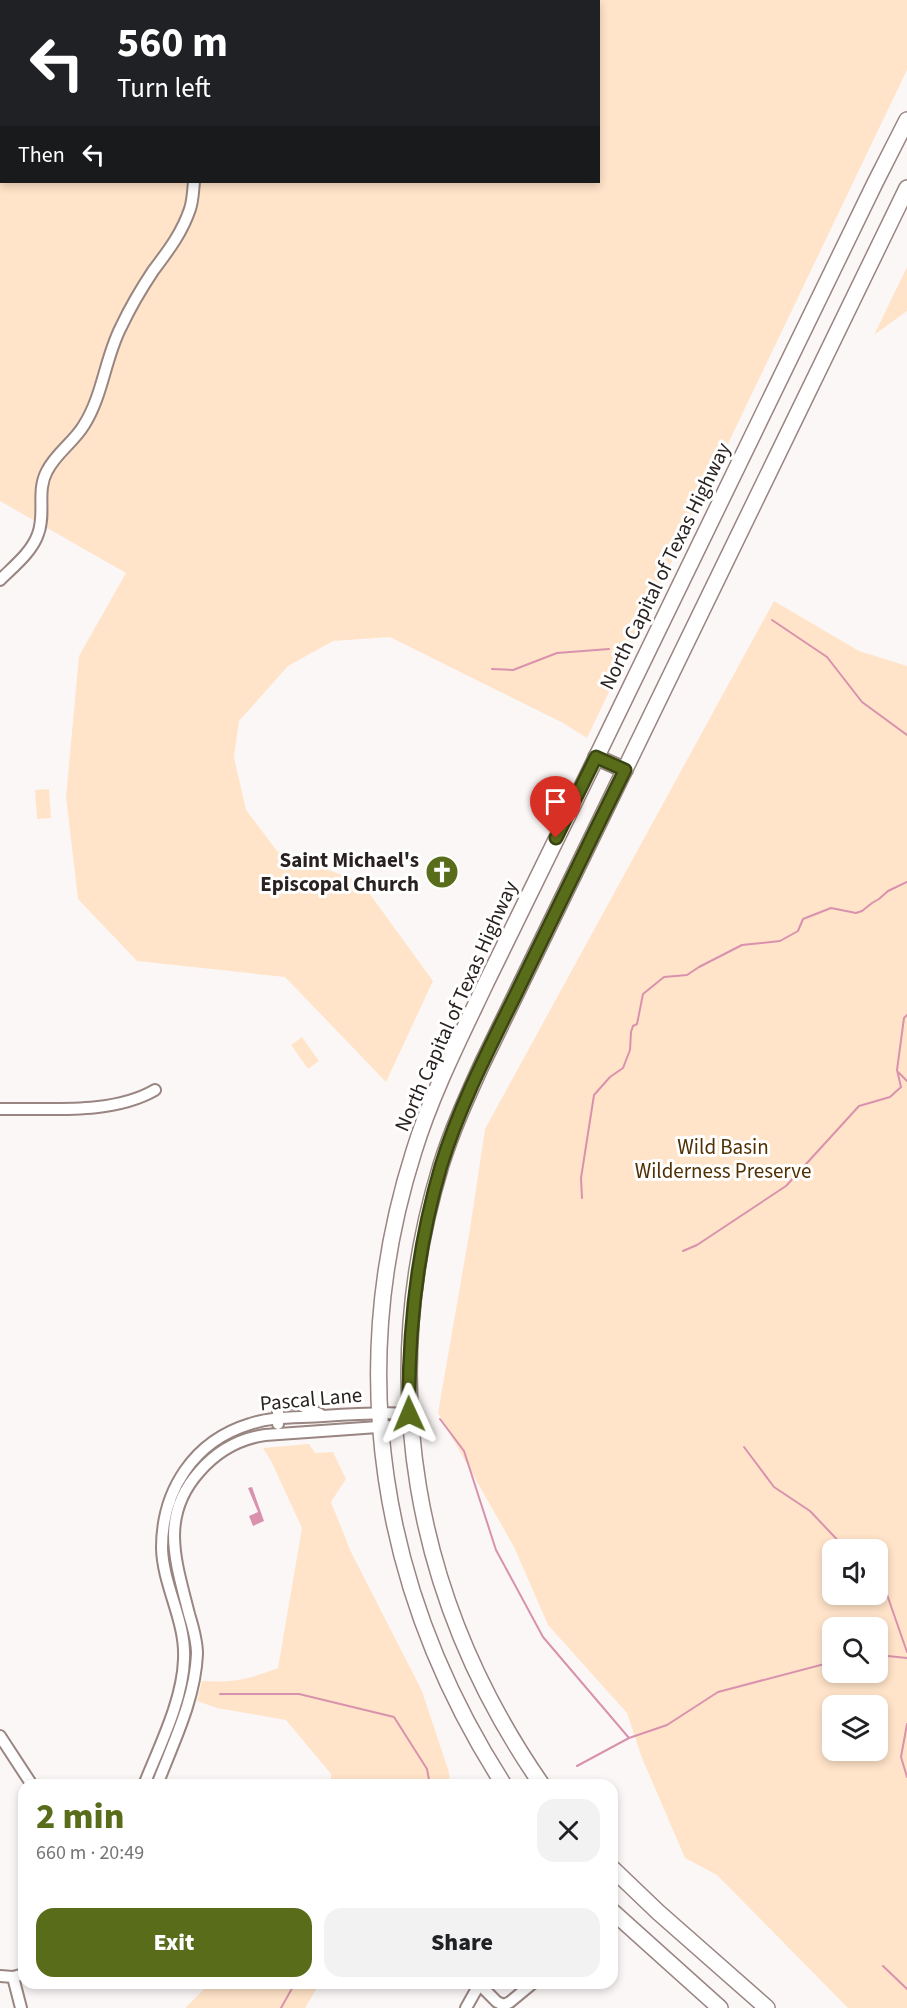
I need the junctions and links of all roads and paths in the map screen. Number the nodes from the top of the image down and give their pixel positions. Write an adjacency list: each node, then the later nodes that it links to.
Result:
1 (907, 120): 5 (highway, North Capital of Texas Highway)
2 (194, 183): 4 (street)
3 (907, 188): 6 (highway)
4 (0, 580)
5 (596, 757): 6 (highway); 12 (highway, North Capital of Texas Highway)
6 (625, 770): 9 (highway)
7 (155, 1090): 8 (street)
8 (0, 1109)
9 (409, 1414): 12 (street, Pascal Lane); 25 (highway)
10 (330, 1416): 11 (street, Pascal Lane); 11 (street); 12 (street, Pascal Lane)
11 (277, 1419): 13 (street, Pascal Lane); 14 (street)
12 (380, 1420): 14 (street, Pascal Lane); 24 (highway, North Capital of Texas Highway)
13 (252, 1423): 15 (street); 16 (street, Pascal Lane)
14 (279, 1434): 15 (street, Pascal Lane)
15 (255, 1437): 17 (street, Pascal Lane)
16 (168, 1503): 17 (street); 19 (street, Pascal Lane)
17 (179, 1508): 18 (street, Pascal Lane)
18 (183, 1591): 19 (street); 23 (street, Pascal Lane)
19 (171, 1593): 22 (street, Pascal Lane)
20 (0, 1736): 21 (street)
21 (28, 1779)
22 (146, 1779)
23 (159, 1779)
24 (500, 1779)
25 (538, 1779)
26 (618, 1874): 37 (highway)
27 (618, 1916): 36 (highway)
28 (0, 1976): 29 (street)
29 (18, 1976)
30 (20, 1989): 34 (street)
31 (476, 1989): 35 (street)
32 (484, 1989): 33 (street)
33 (526, 1989)
34 (21, 2008)
35 (466, 2008)
36 (720, 2008)
37 (767, 2008)

